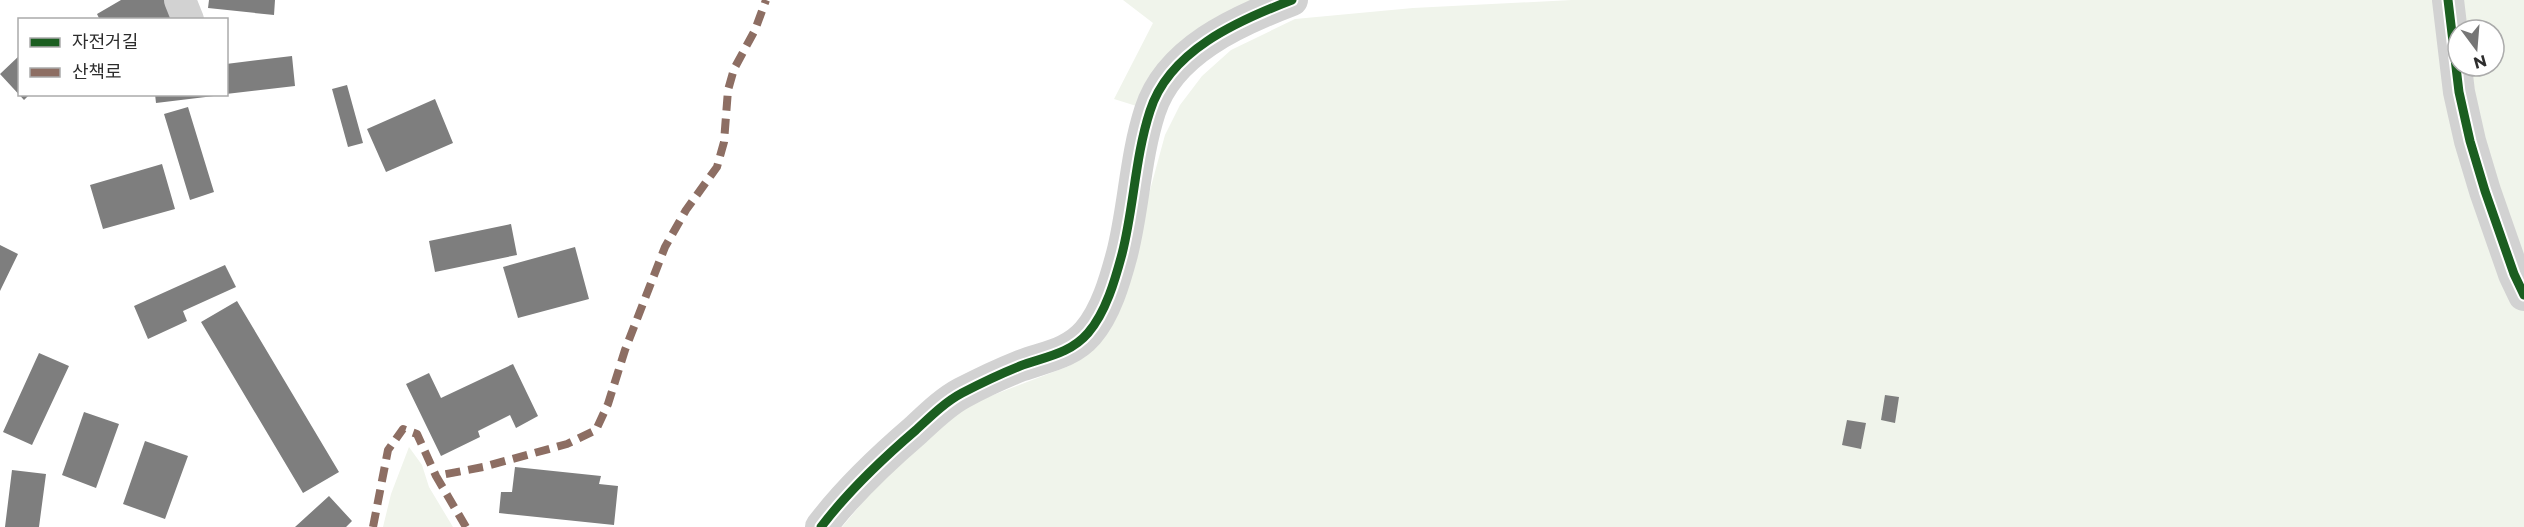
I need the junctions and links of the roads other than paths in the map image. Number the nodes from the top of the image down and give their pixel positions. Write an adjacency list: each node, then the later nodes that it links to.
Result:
1 (180, 0): 4 (street)
2 (1292, 0): 6 (street)
3 (2448, 0): 5 (street)
4 (187, 18)
5 (2524, 295)
6 (821, 527)

